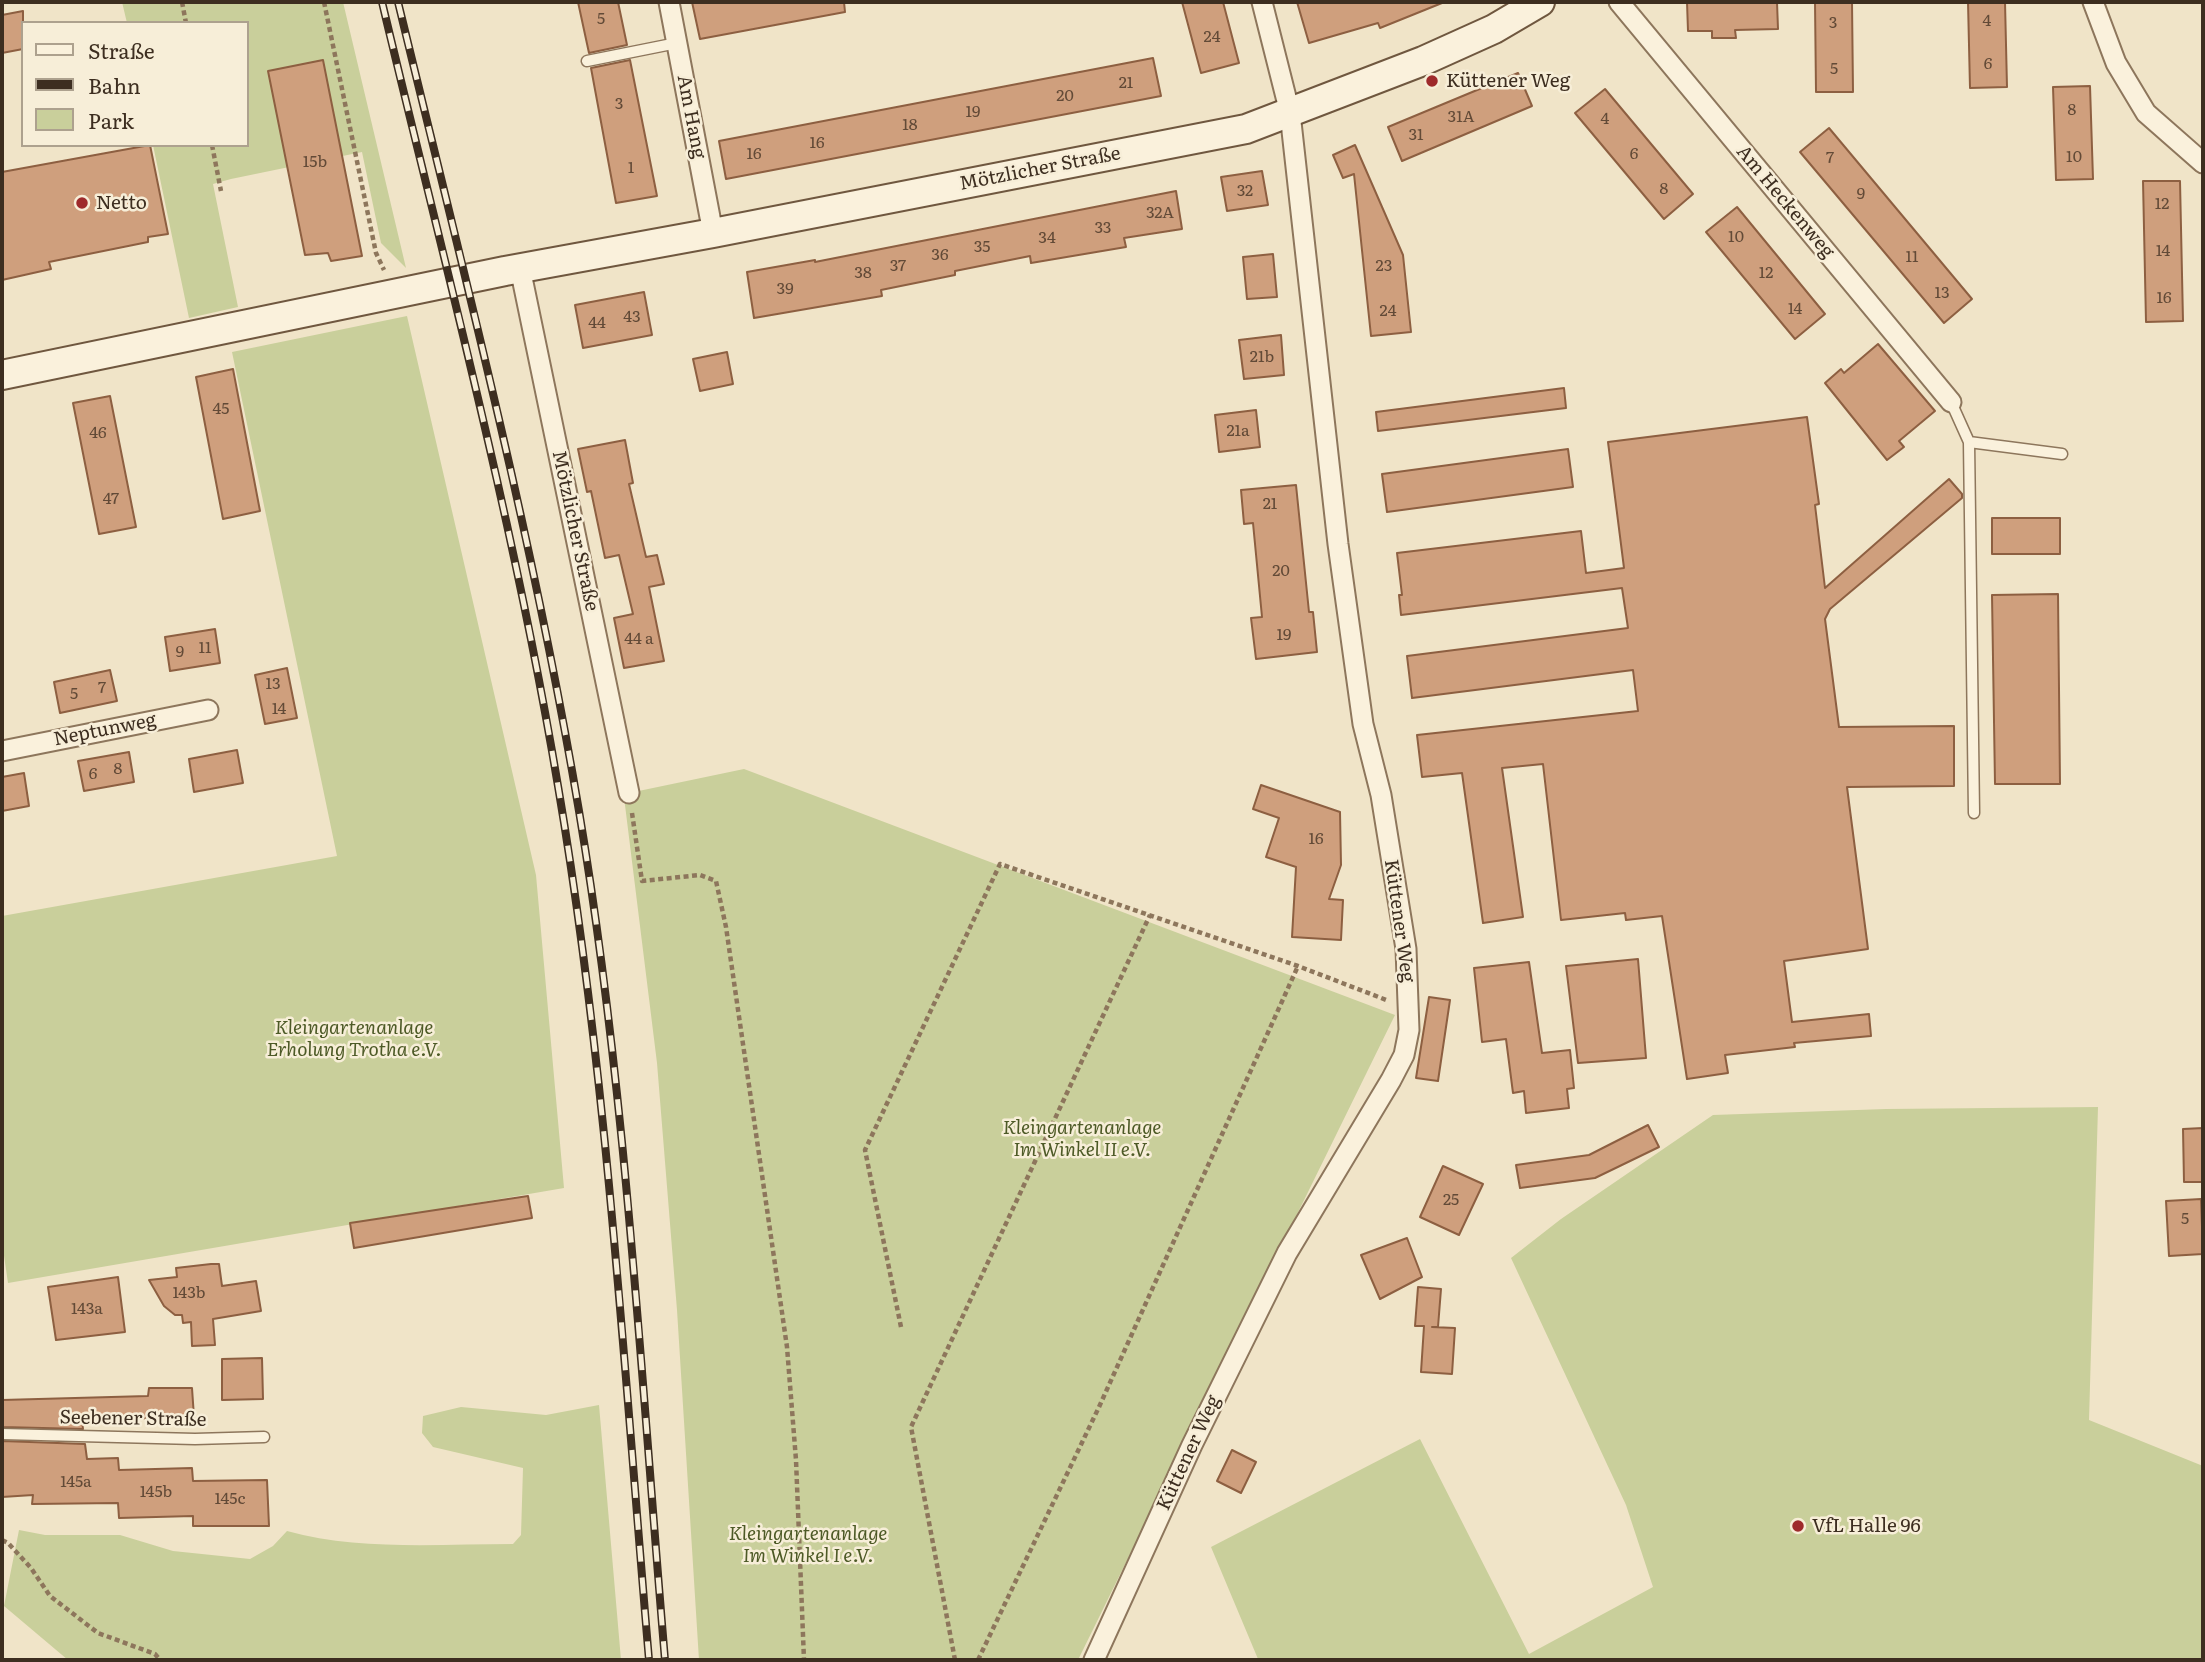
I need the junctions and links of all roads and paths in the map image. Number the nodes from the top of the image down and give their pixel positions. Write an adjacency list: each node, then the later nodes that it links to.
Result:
1 (182, 2): 8 (path)
2 (324, 2): 17 (path)
3 (669, 2): 9 (street, Am Hang)
4 (1262, 2): 11 (street)
5 (1539, 2): 11 (street, Mötzlicher Straße)
6 (1619, 2): 19 (street, Am Heckenweg)
7 (2093, 2): 13 (street)
8 (186, 21)
9 (677, 43): 10 (lane); 15 (street, Am Hang)
10 (587, 61)
11 (1290, 113): 15 (street, Mötzlicher Straße); 28 (street, Küttener Weg)
12 (212, 147): 14 (path)
13 (2203, 163)
14 (221, 191)
15 (713, 233): 16 (street, Mötzlicher Straße)
16 (520, 268): 17 (street, Mötzlicher Straße); 24 (street, Mötzlicher Straße)
17 (395, 294): 18 (street, Mötzlicher Straße)
18 (2, 376)
19 (1951, 402): 20 (lane)
20 (1969, 442): 21 (lane); 25 (lane)
21 (2062, 454)
22 (208, 710): 23 (street, Neptunweg)
23 (2, 751)
24 (629, 793): 34 (path)
25 (1974, 813)
26 (1150, 915): 27 (path); 29 (path); 35 (path)
27 (1298, 965): 28 (path); 36 (path)
28 (1410, 1009): 37 (street, Küttener Weg)
29 (901, 1327)
30 (2, 1434): 31 (lane, Seebener Straße)
31 (264, 1437)
32 (2, 1541): 33 (path)
33 (160, 1660)
34 (804, 1660)
35 (955, 1660)
36 (978, 1660)
37 (1094, 1660)

